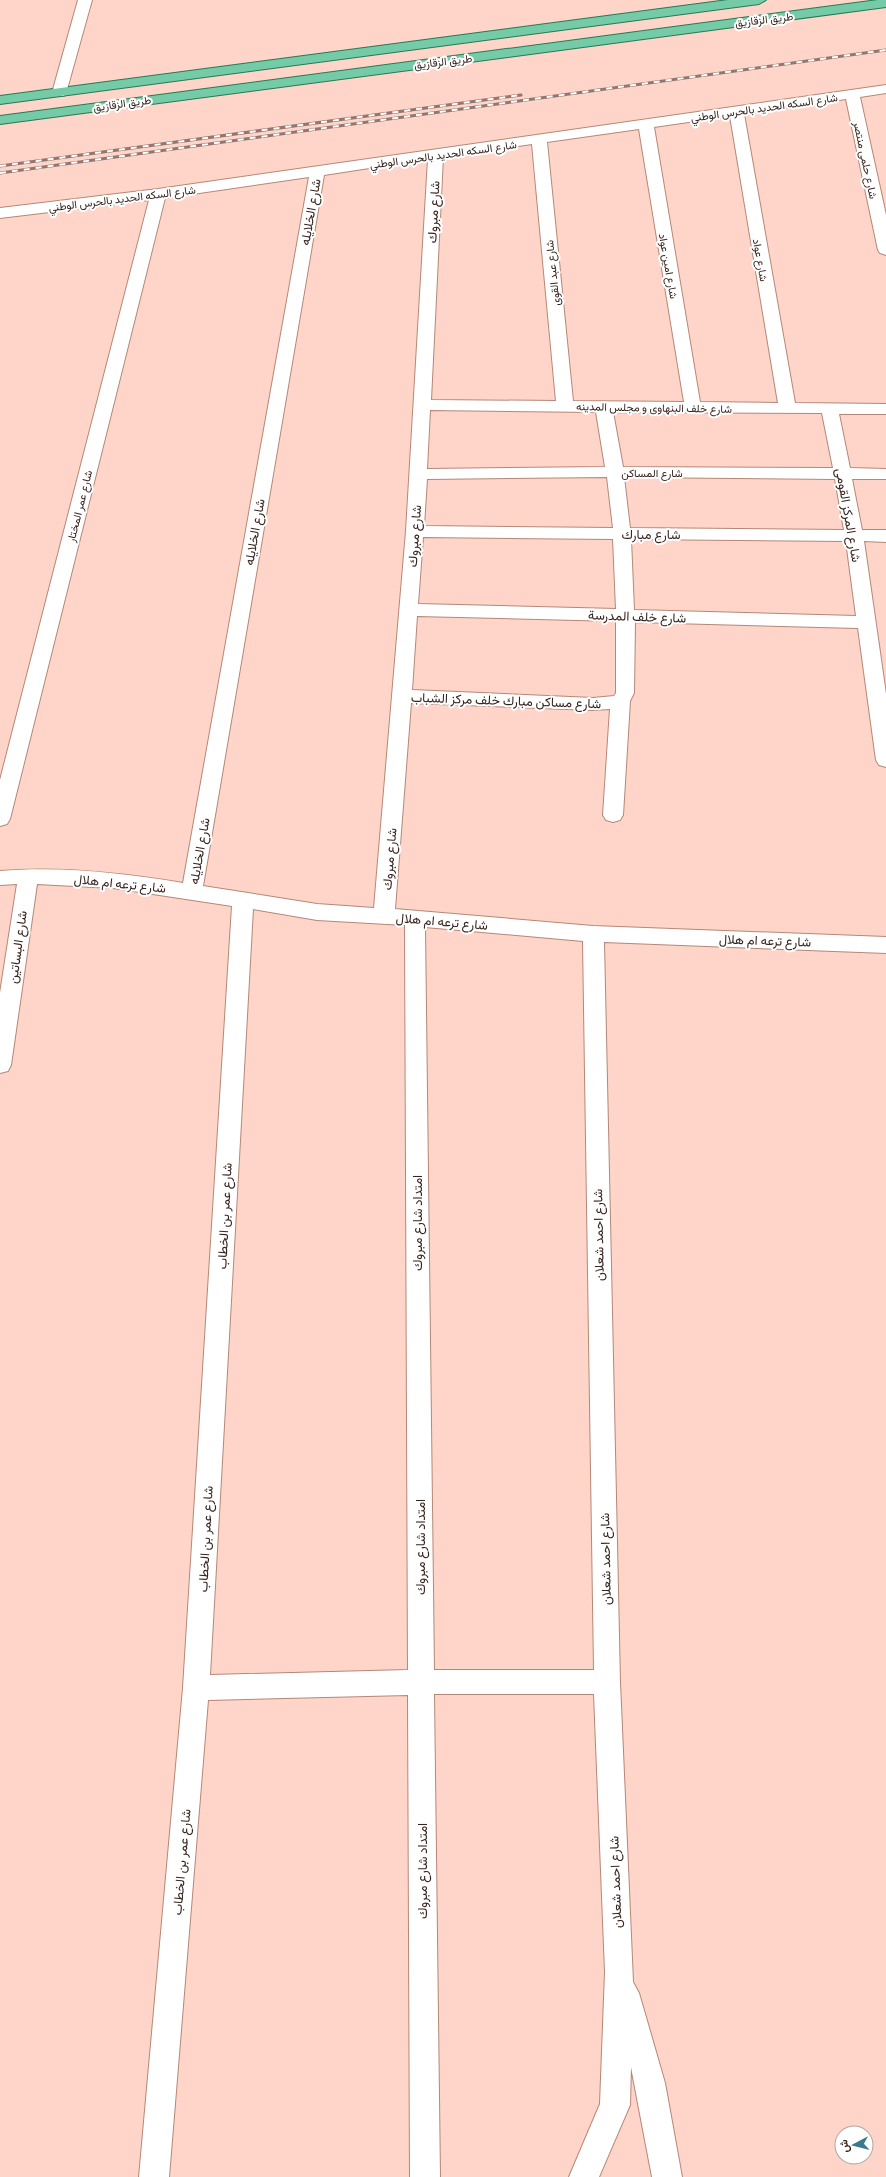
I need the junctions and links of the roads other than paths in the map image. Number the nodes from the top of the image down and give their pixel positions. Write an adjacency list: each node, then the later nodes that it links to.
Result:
1 (85, 0): 7 (street)
2 (759, 0): 4 (main road, طريق الزقازيق)
3 (886, 3): 5 (main road, طريق الزقازيق)
4 (274, 64): 5 (main road); 7 (main road, طريق الزقازيق)
5 (283, 82): 11 (main road, طريق الزقازيق)
6 (886, 89): 8 (street, شارع السكه الحديد بالحرس الوطني)
7 (59, 92): 9 (main road, طريق الزقازيق)
8 (852, 94): 10 (street, شارع السكه الحديد بالحرس الوطني); 18 (street, شارع حلمى منتصر)
9 (0, 100)
10 (736, 111): 12 (street, شارع السكه الحديد بالحرس الوطني); 23 (street, شارع عواد)
11 (0, 120)
12 (646, 124): 13 (street, شارع السكه الحديد بالحرس الوطني); 22 (street, شارع امين عواد)
13 (539, 140): 14 (street, شارع السكه الحديد بالحرس الوطني); 20 (street, شارع عبد القوى)
14 (436, 155): 15 (street, شارع السكه الحديد بالحرس الوطني); 19 (street, شارع مبروك)
15 (317, 172): 16 (street, شارع السكه الحديد بالحرس الوطني); 44 (street, شارع الخلايله)
16 (158, 194): 17 (street, شارع السكه الحديد بالحرس الوطني); 41 (street, شارع عمر المختار)
17 (0, 213)
18 (886, 250)
19 (421, 405): 20 (street, شارع خلف البنهاوى و مجلس المدينه); 27 (street, شارع مبروك)
20 (565, 406): 21 (street, شارع خلف البنهاوى و مجلس المدينه)
21 (604, 407): 22 (street, شارع خلف البنهاوى و مجلس المدينه); 26 (street, شارع مساكن مبارك خلف مركز الشباب)
22 (693, 408): 23 (street, شارع خلف البنهاوى و مجلس المدينه)
23 (786, 408): 24 (street, شارع خلف البنهاوى و مجلس المدينه)
24 (830, 409): 25 (street, شارع خلف البنهاوى و مجلس المدينه); 28 (street, شارع المركز القومى)
25 (886, 409)
26 (615, 472): 27 (street, شارع المساكن); 28 (street, شارع المساكن); 31 (street, شارع مساكن مبارك خلف مركز الشباب)
27 (419, 474): 30 (street, شارع مبروك)
28 (841, 474): 29 (street, شارع المساكن); 32 (street, شارع المركز القومى)
29 (886, 474)
30 (415, 531): 31 (street, شارع مبارك); 34 (street, شارع مبروك)
31 (622, 534): 32 (street, شارع مبارك); 35 (street, شارع مساكن مبارك خلف مركز الشباب)
32 (854, 536): 33 (street, شارع مبارك); 36 (street, شارع المركز القومى)
33 (886, 536)
34 (408, 610): 35 (street, شارع خلف المدرسة); 37 (street, شارع مبروك)
35 (626, 615): 36 (street, شارع خلف المدرسة); 38 (street, شارع مساكن مبارك خلف مركز الشباب)
36 (865, 622): 39 (street, شارع المركز القومى)
37 (402, 696): 38 (street, شارع مساكن مبارك خلف مركز الشباب); 46 (street, شارع مبروك)
38 (620, 700): 40 (street)
39 (886, 760)
40 (613, 814)
41 (0, 819)
42 (28, 876): 43 (street, شارع ترعه ام هلال); 44 (street, شارع ترعه ام هلال); 50 (street, شارع البساتين)
43 (0, 878)
44 (192, 892): 45 (street, شارع ترعه ام هلال)
45 (243, 900): 46 (street, شارع ترعه ام هلال); 53 (street, شارع عمر بن الخطاب)
46 (384, 916): 47 (street, شارع ترعه ام هلال)
47 (415, 918): 48 (street, شارع ترعه ام هلال); 51 (street, امتداد شارع مبروك)
48 (592, 934): 49 (street, شارع ترعه ام هلال); 52 (street, شارع احمد شعلان)
49 (886, 945)
50 (0, 1065)
51 (421, 1682): 52 (street); 53 (street); 57 (street, امتداد شارع مبروك)
52 (607, 1682): 54 (street, شارع احمد شعلان)
53 (196, 1688): 56 (street, شارع عمر بن الخطاب)
54 (619, 1972): 55 (street); 58 (street, شارع احمد شعلان)
55 (663, 2173)
56 (154, 2177)
57 (424, 2177)
58 (584, 2177)

